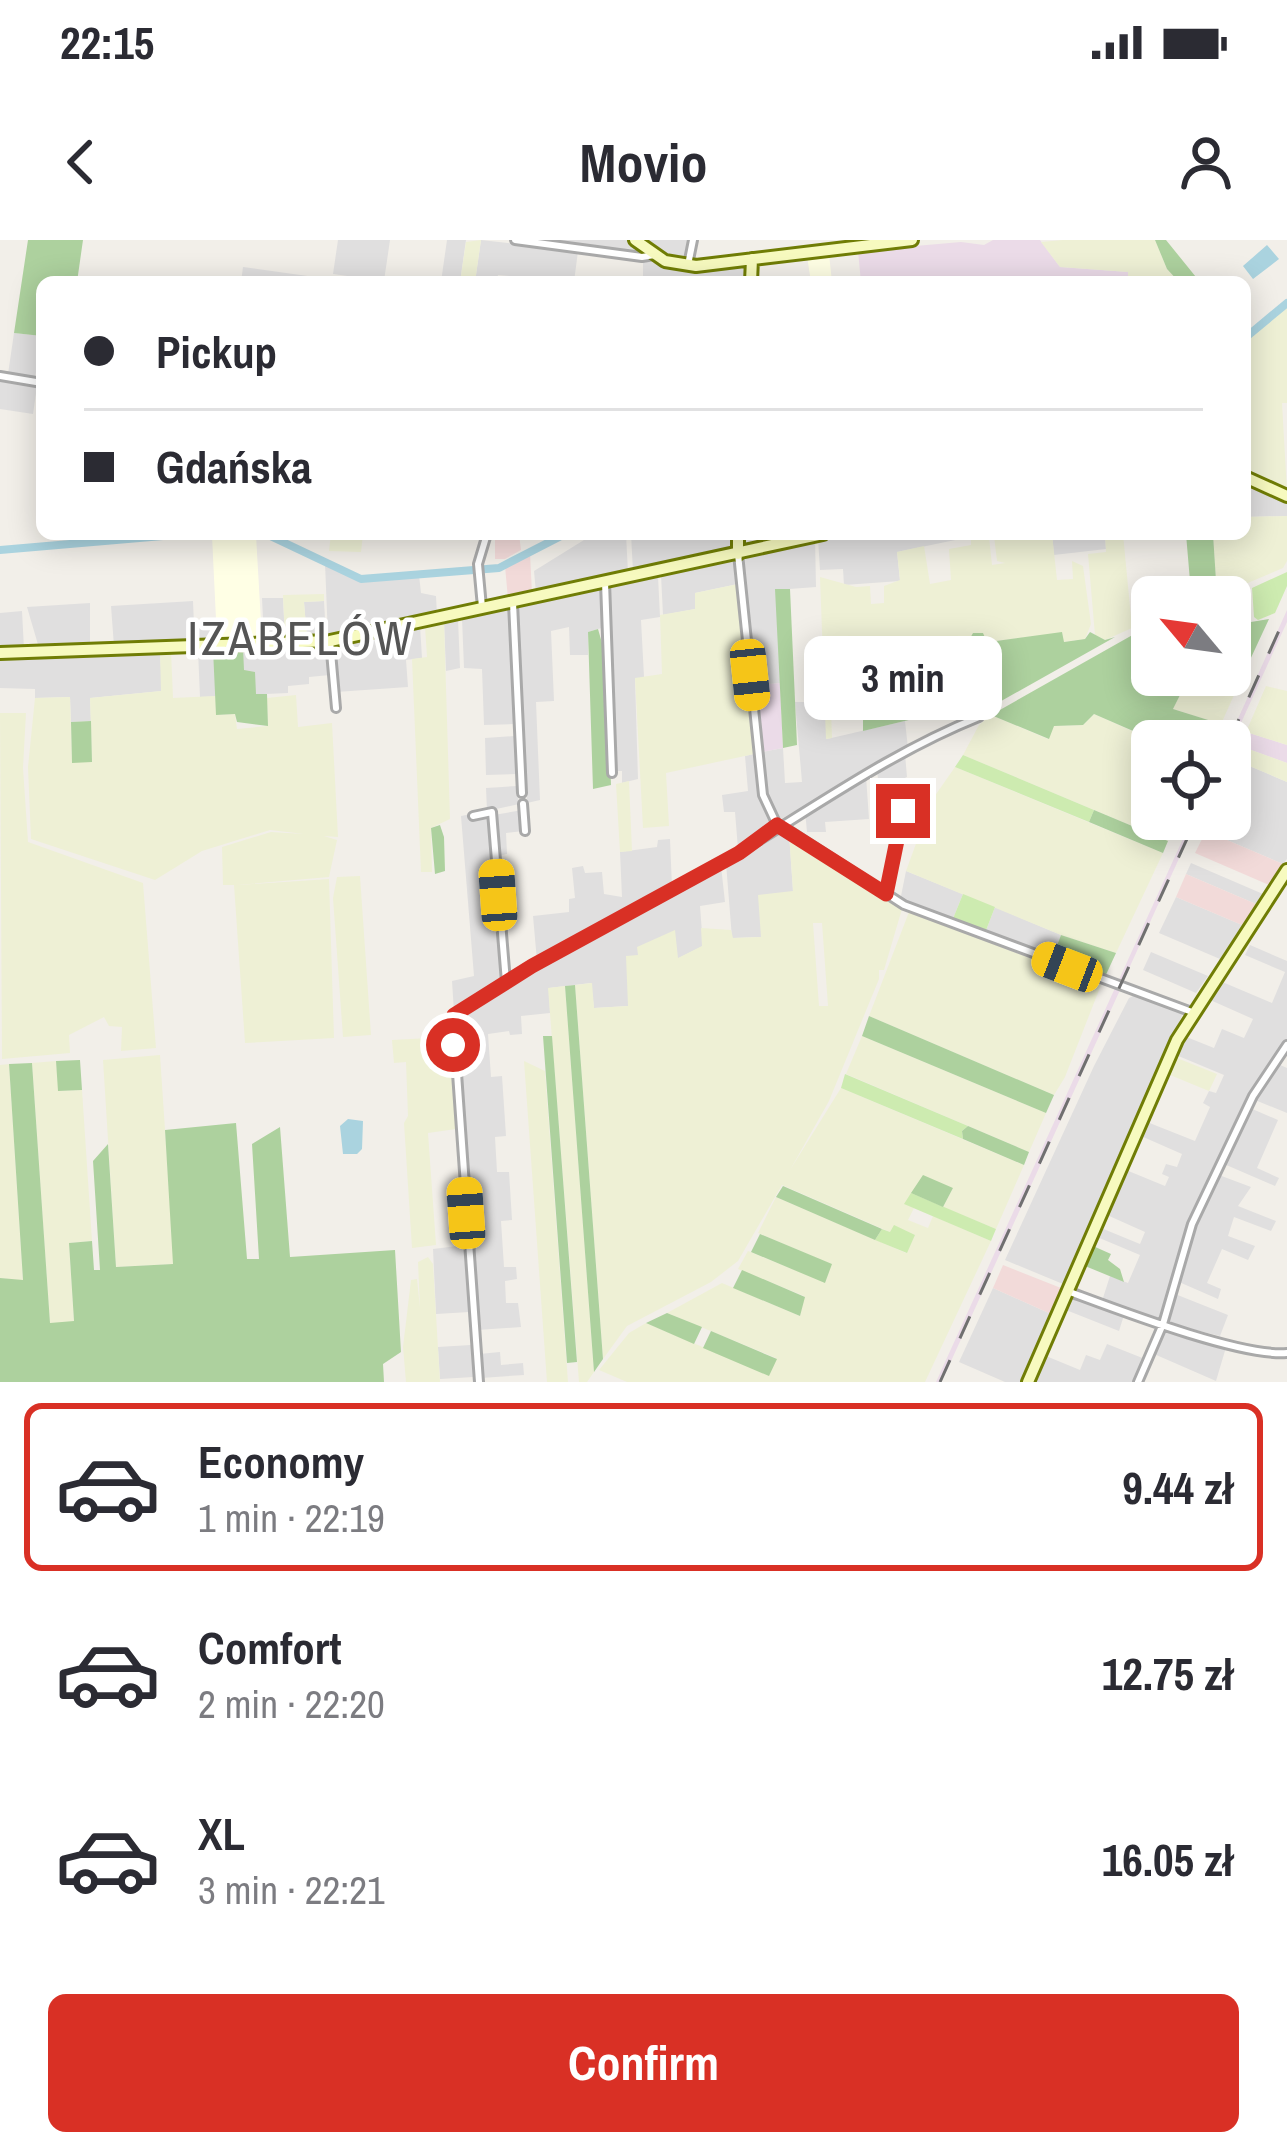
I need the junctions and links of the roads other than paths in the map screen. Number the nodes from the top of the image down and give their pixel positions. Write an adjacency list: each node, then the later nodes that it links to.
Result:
1 (514, 240): 5 (street)
2 (635, 240): 5 (street)
3 (693, 240): 7 (street)
4 (912, 240): 6 (street)
5 (654, 255): 7 (street)
6 (752, 259): 7 (street); 8 (street)
7 (688, 265)
8 (751, 276)
9 (0, 376): 10 (street)
10 (36, 381)
11 (1251, 480): 12 (street)
12 (1287, 496)
13 (485, 540): 19 (street)
14 (738, 540): 16 (street)
15 (798, 540): 16 (street)
16 (738, 554): 17 (street); 29 (street)
17 (605, 582): 18 (street); 24 (street)
18 (512, 603): 19 (street); 25 (street)
19 (483, 609): 20 (street)
20 (330, 641): 21 (street); 22 (street)
21 (0, 652)
22 (336, 708)
23 (979, 717): 29 (street)
24 (612, 773)
25 (523, 794)
26 (523, 804): 30 (street)
27 (903, 811): 32 (street)
28 (473, 816): 33 (street)
29 (779, 825): 32 (street); 33 (street)
30 (525, 830)
31 (1287, 870): 34 (street)
32 (886, 894): 34 (street)
33 (506, 982): 39 (street)
34 (1192, 1012): 36 (street)
35 (1287, 1045): 37 (street)
36 (1067, 1292): 37 (street); 40 (street)
37 (1162, 1324): 38 (street); 41 (street)
38 (1287, 1353)
39 (479, 1382)
40 (1028, 1382)
41 (1138, 1382)

